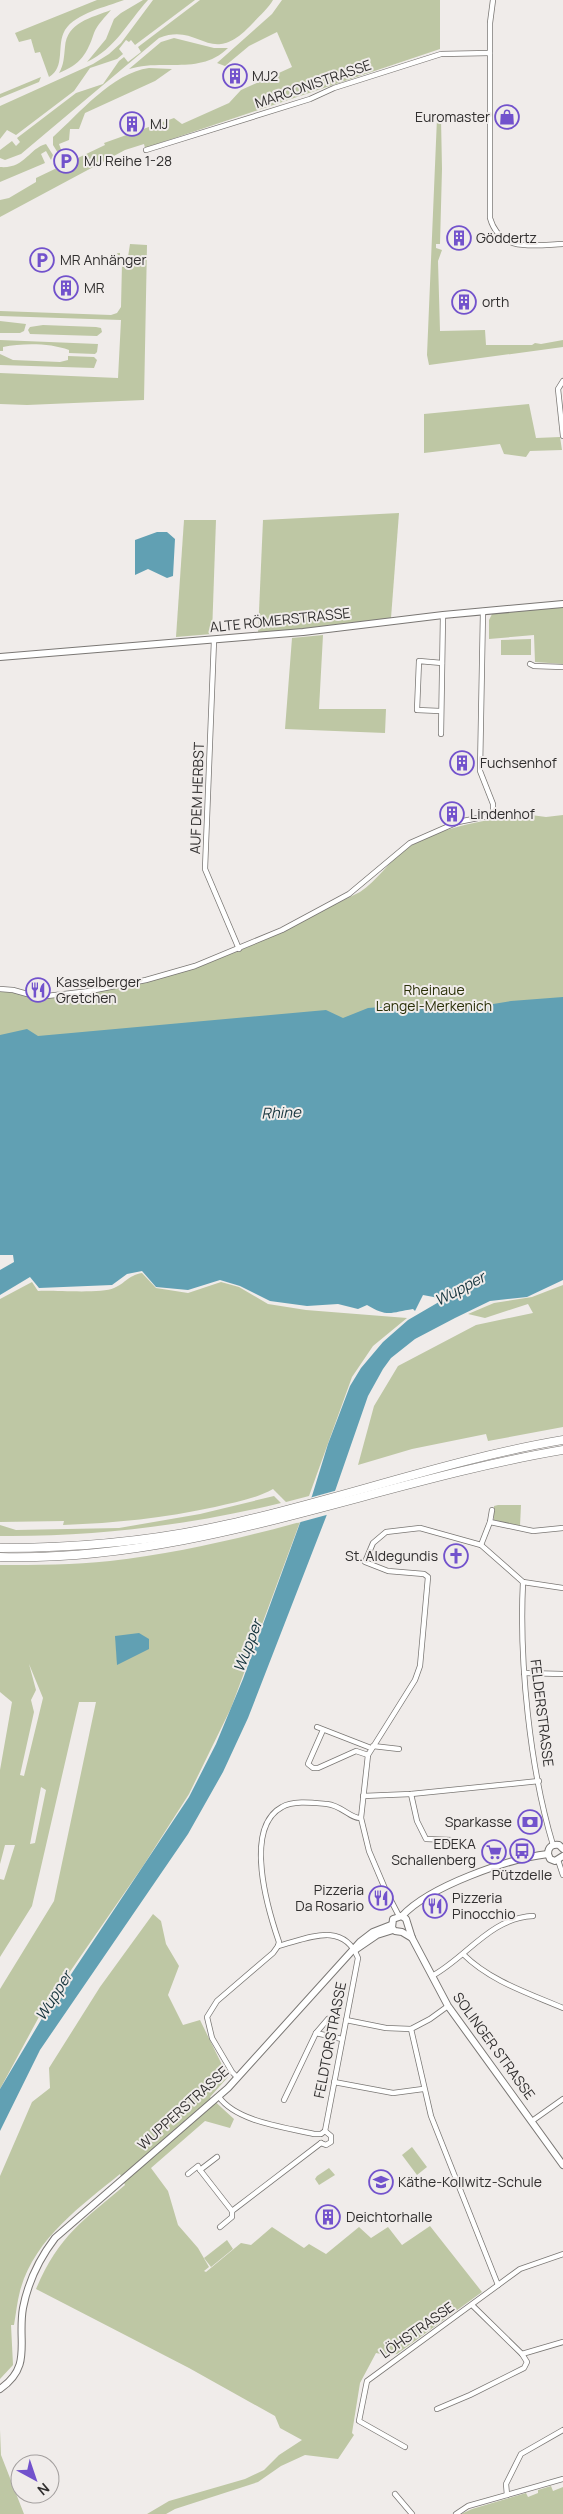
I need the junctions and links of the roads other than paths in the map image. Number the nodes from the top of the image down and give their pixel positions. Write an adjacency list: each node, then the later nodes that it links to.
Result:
1 (493, 0): 2 (street)
2 (490, 53): 3 (street, MARCONISTRASSE); 4 (street)
3 (146, 150)
4 (563, 244)
5 (563, 381): 6 (street)
6 (563, 436)
7 (563, 604): 8 (main road, ALTE RÖMERSTRASSE)
8 (483, 611): 9 (main road, ALTE RÖMERSTRASSE); 17 (street)
9 (443, 615): 10 (main road, ALTE RÖMERSTRASSE); 12 (street)
10 (214, 640): 11 (main road, ALTE RÖMERSTRASSE); 17 (street, AUF DEM HERBST)
11 (0, 657)
12 (442, 662): 15 (street); 15 (street)
13 (530, 664): 14 (street)
14 (563, 667)
15 (440, 711): 16 (street)
16 (441, 734)
17 (239, 949): 18 (street)
18 (0, 989)
19 (563, 1440): 22 (highway)
20 (563, 1450): 22 (highway)
21 (492, 1510): 23 (street)
22 (257, 1522): 26 (highway); 27 (highway)
23 (490, 1522): 24 (street); 25 (street)
24 (563, 1528)
25 (481, 1546): 28 (street); 34 (street)
26 (0, 1548)
27 (0, 1557)
28 (523, 1582): 29 (street); 30 (street, FELDERSTRASSE)
29 (563, 1588)
30 (524, 1672): 31 (street); 37 (street, FELDERSTRASSE)
31 (563, 1674)
32 (317, 1727): 33 (street)
33 (323, 1730): 34 (street); 36 (street)
34 (372, 1747): 35 (street); 36 (street)
35 (399, 1749)
36 (368, 1755): 39 (street)
37 (539, 1781): 38 (street); 42 (street, FELDERSTRASSE)
38 (411, 1794): 39 (street); 41 (street)
39 (364, 1796): 40 (street)
40 (361, 1818): 48 (street); 52 (street)
41 (452, 1840)
42 (553, 1845): 43 (main road); 44 (main road)
43 (563, 1850)
44 (548, 1854): 45 (main road); 48 (main road)
45 (561, 1858): 46 (street)
46 (563, 1875)
47 (534, 1916): 54 (street)
48 (402, 1919): 49 (main road); 50 (main road); 51 (main road, SOLINGER STRASSE)
49 (392, 1928): 50 (main road); 53 (main road, WUPPERSTRASSE)
50 (402, 1932): 51 (main road)
51 (412, 1938): 55 (main road, SOLINGER STRASSE)
52 (278, 1946): 53 (street); 63 (street)
53 (354, 1950): 59 (street, FELDTORSTRASSE); 63 (main road, WUPPERSTRASSE)
54 (463, 1954): 55 (street); 57 (street)
55 (432, 1976): 56 (main road, SOLINGER STRASSE)
56 (448, 2006): 60 (street); 69 (main road, SOLINGER STRASSE)
57 (563, 2008)
58 (328, 2019): 61 (street)
59 (346, 2020): 60 (street); 62 (street, FELDTORSTRASSE)
60 (411, 2029): 65 (street)
61 (316, 2033): 62 (street); 68 (street)
62 (342, 2039): 64 (street, FELDTORSTRASSE)
63 (237, 2077): 66 (main road, WUPPERSTRASSE)
64 (334, 2082): 65 (street); 70 (street, FELDTORSTRASSE)
65 (423, 2089): 79 (street)
66 (219, 2097): 70 (street); 83 (main road, WUPPERSTRASSE)
67 (563, 2099): 69 (street)
68 (284, 2100)
69 (532, 2121): 73 (main road, SOLINGER STRASSE)
70 (322, 2133): 71 (street); 71 (street, FELDTORSTRASSE)
71 (321, 2143): 76 (street)
72 (217, 2157): 74 (street)
73 (563, 2165)
74 (200, 2170): 75 (street); 76 (street)
75 (188, 2174)
76 (232, 2211): 77 (street)
77 (220, 2227)
78 (563, 2254): 79 (street, LÖHSTRASSE)
79 (498, 2285): 80 (street, LÖHSTRASSE)
80 (472, 2305): 82 (street); 86 (street, LÖHSTRASSE)
81 (563, 2342): 82 (street)
82 (522, 2354): 84 (street)
83 (2, 2386)
84 (437, 2409)
85 (563, 2430): 89 (street)
86 (405, 2448)
87 (563, 2479): 89 (street)
88 (395, 2494): 90 (street)
89 (508, 2495): 91 (street)
90 (412, 2514)
91 (456, 2514)

